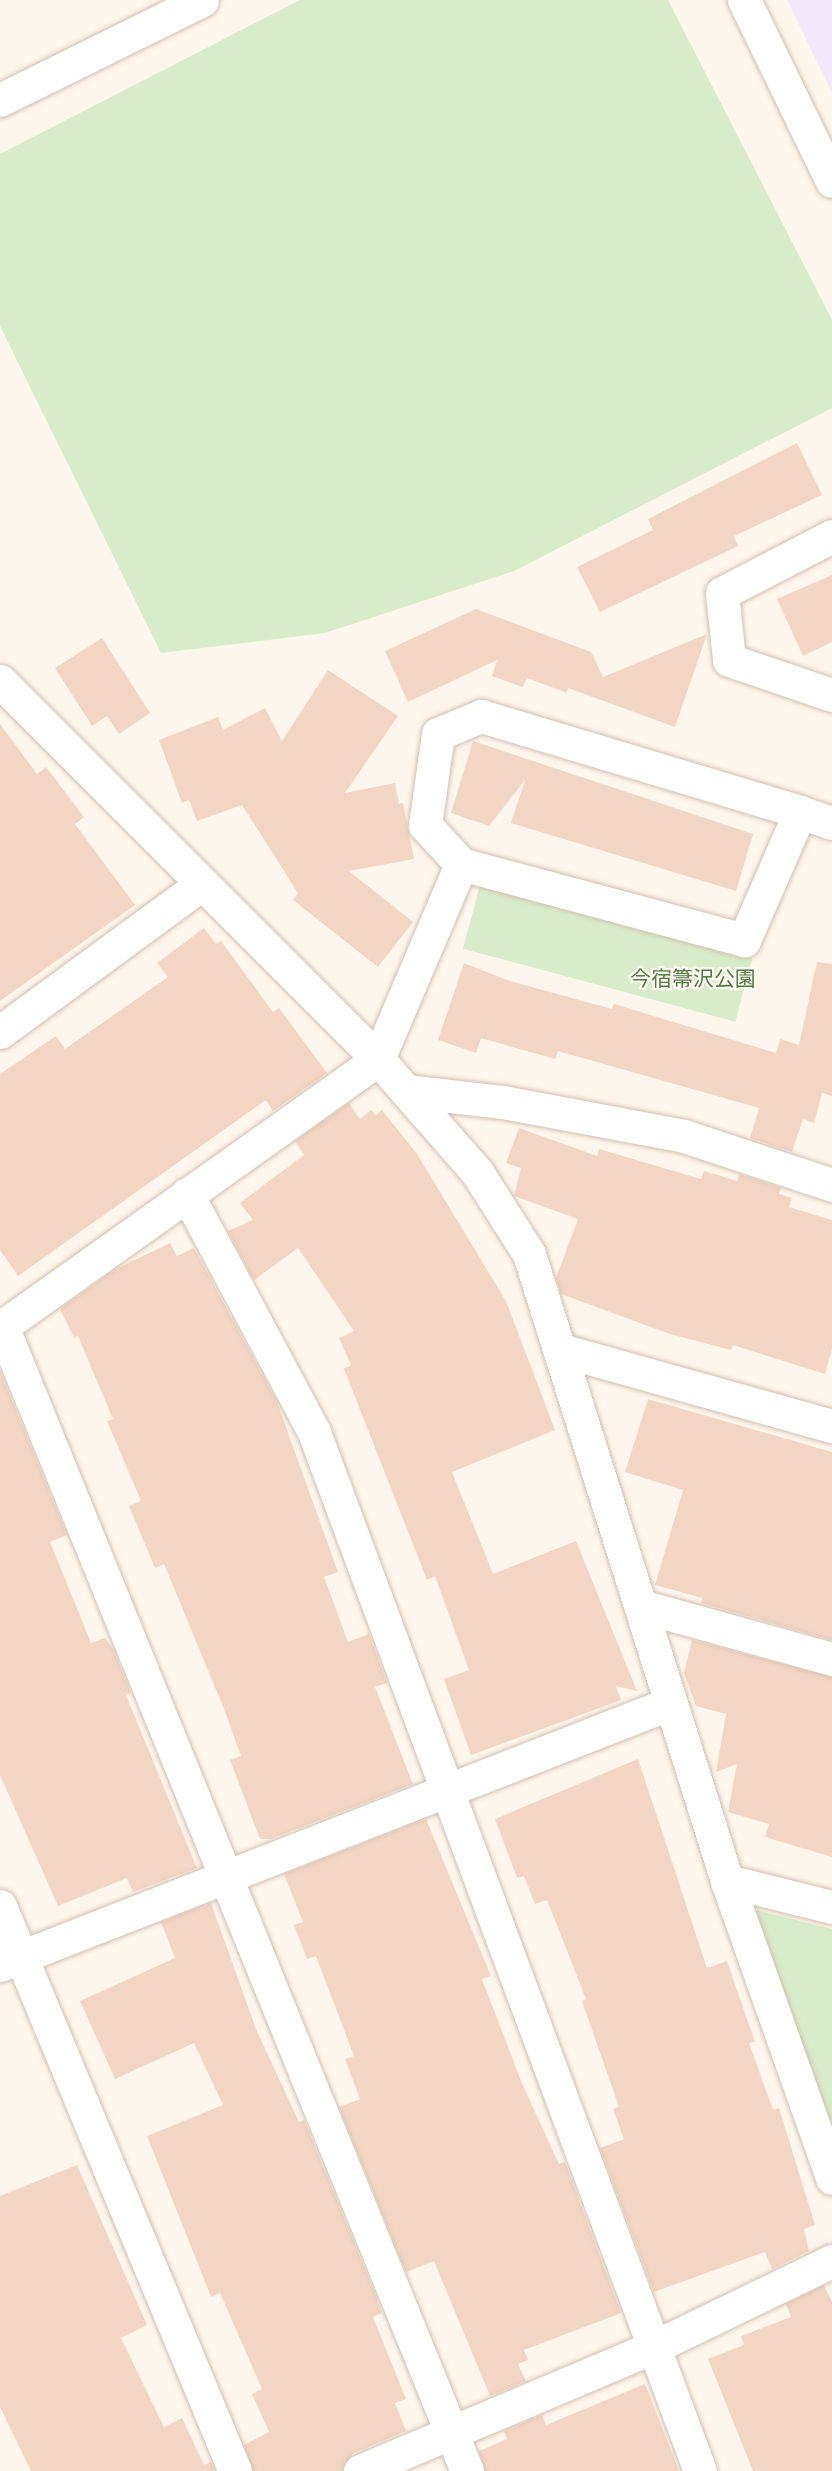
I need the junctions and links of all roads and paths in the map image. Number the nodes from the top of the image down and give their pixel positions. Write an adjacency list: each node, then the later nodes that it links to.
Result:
1 (202, 0): 3 (street)
2 (744, 0): 4 (street)
3 (0, 100)
4 (829, 169)
5 (832, 536): 7 (street)
6 (0, 681): 11 (street)
7 (832, 695)
8 (800, 812): 9 (street); 10 (street); 10 (street)
9 (832, 823)
10 (460, 864): 13 (street)
11 (200, 885): 12 (street); 13 (street)
12 (0, 1032)
13 (378, 1059): 14 (street); 16 (street)
14 (406, 1091): 15 (street); 18 (street)
15 (832, 1185)
16 (187, 1194): 17 (street); 23 (street)
17 (1, 1327): 24 (street)
18 (561, 1350): 19 (street); 20 (street)
19 (832, 1426)
20 (640, 1606): 21 (street); 22 (street)
21 (832, 1659)
22 (671, 1703): 23 (street); 25 (street)
23 (446, 1789): 24 (street); 31 (street)
24 (228, 1875): 28 (street); 32 (street)
25 (727, 1881): 27 (street); 29 (street)
26 (0, 1906): 28 (street)
27 (832, 1907)
28 (10, 1961): 33 (street)
29 (832, 2178)
30 (832, 2261): 31 (street)
31 (654, 2347): 32 (street); 36 (street)
32 (452, 2433): 34 (street); 35 (street)
33 (235, 2471)
34 (360, 2471)
35 (467, 2471)
36 (700, 2471)

